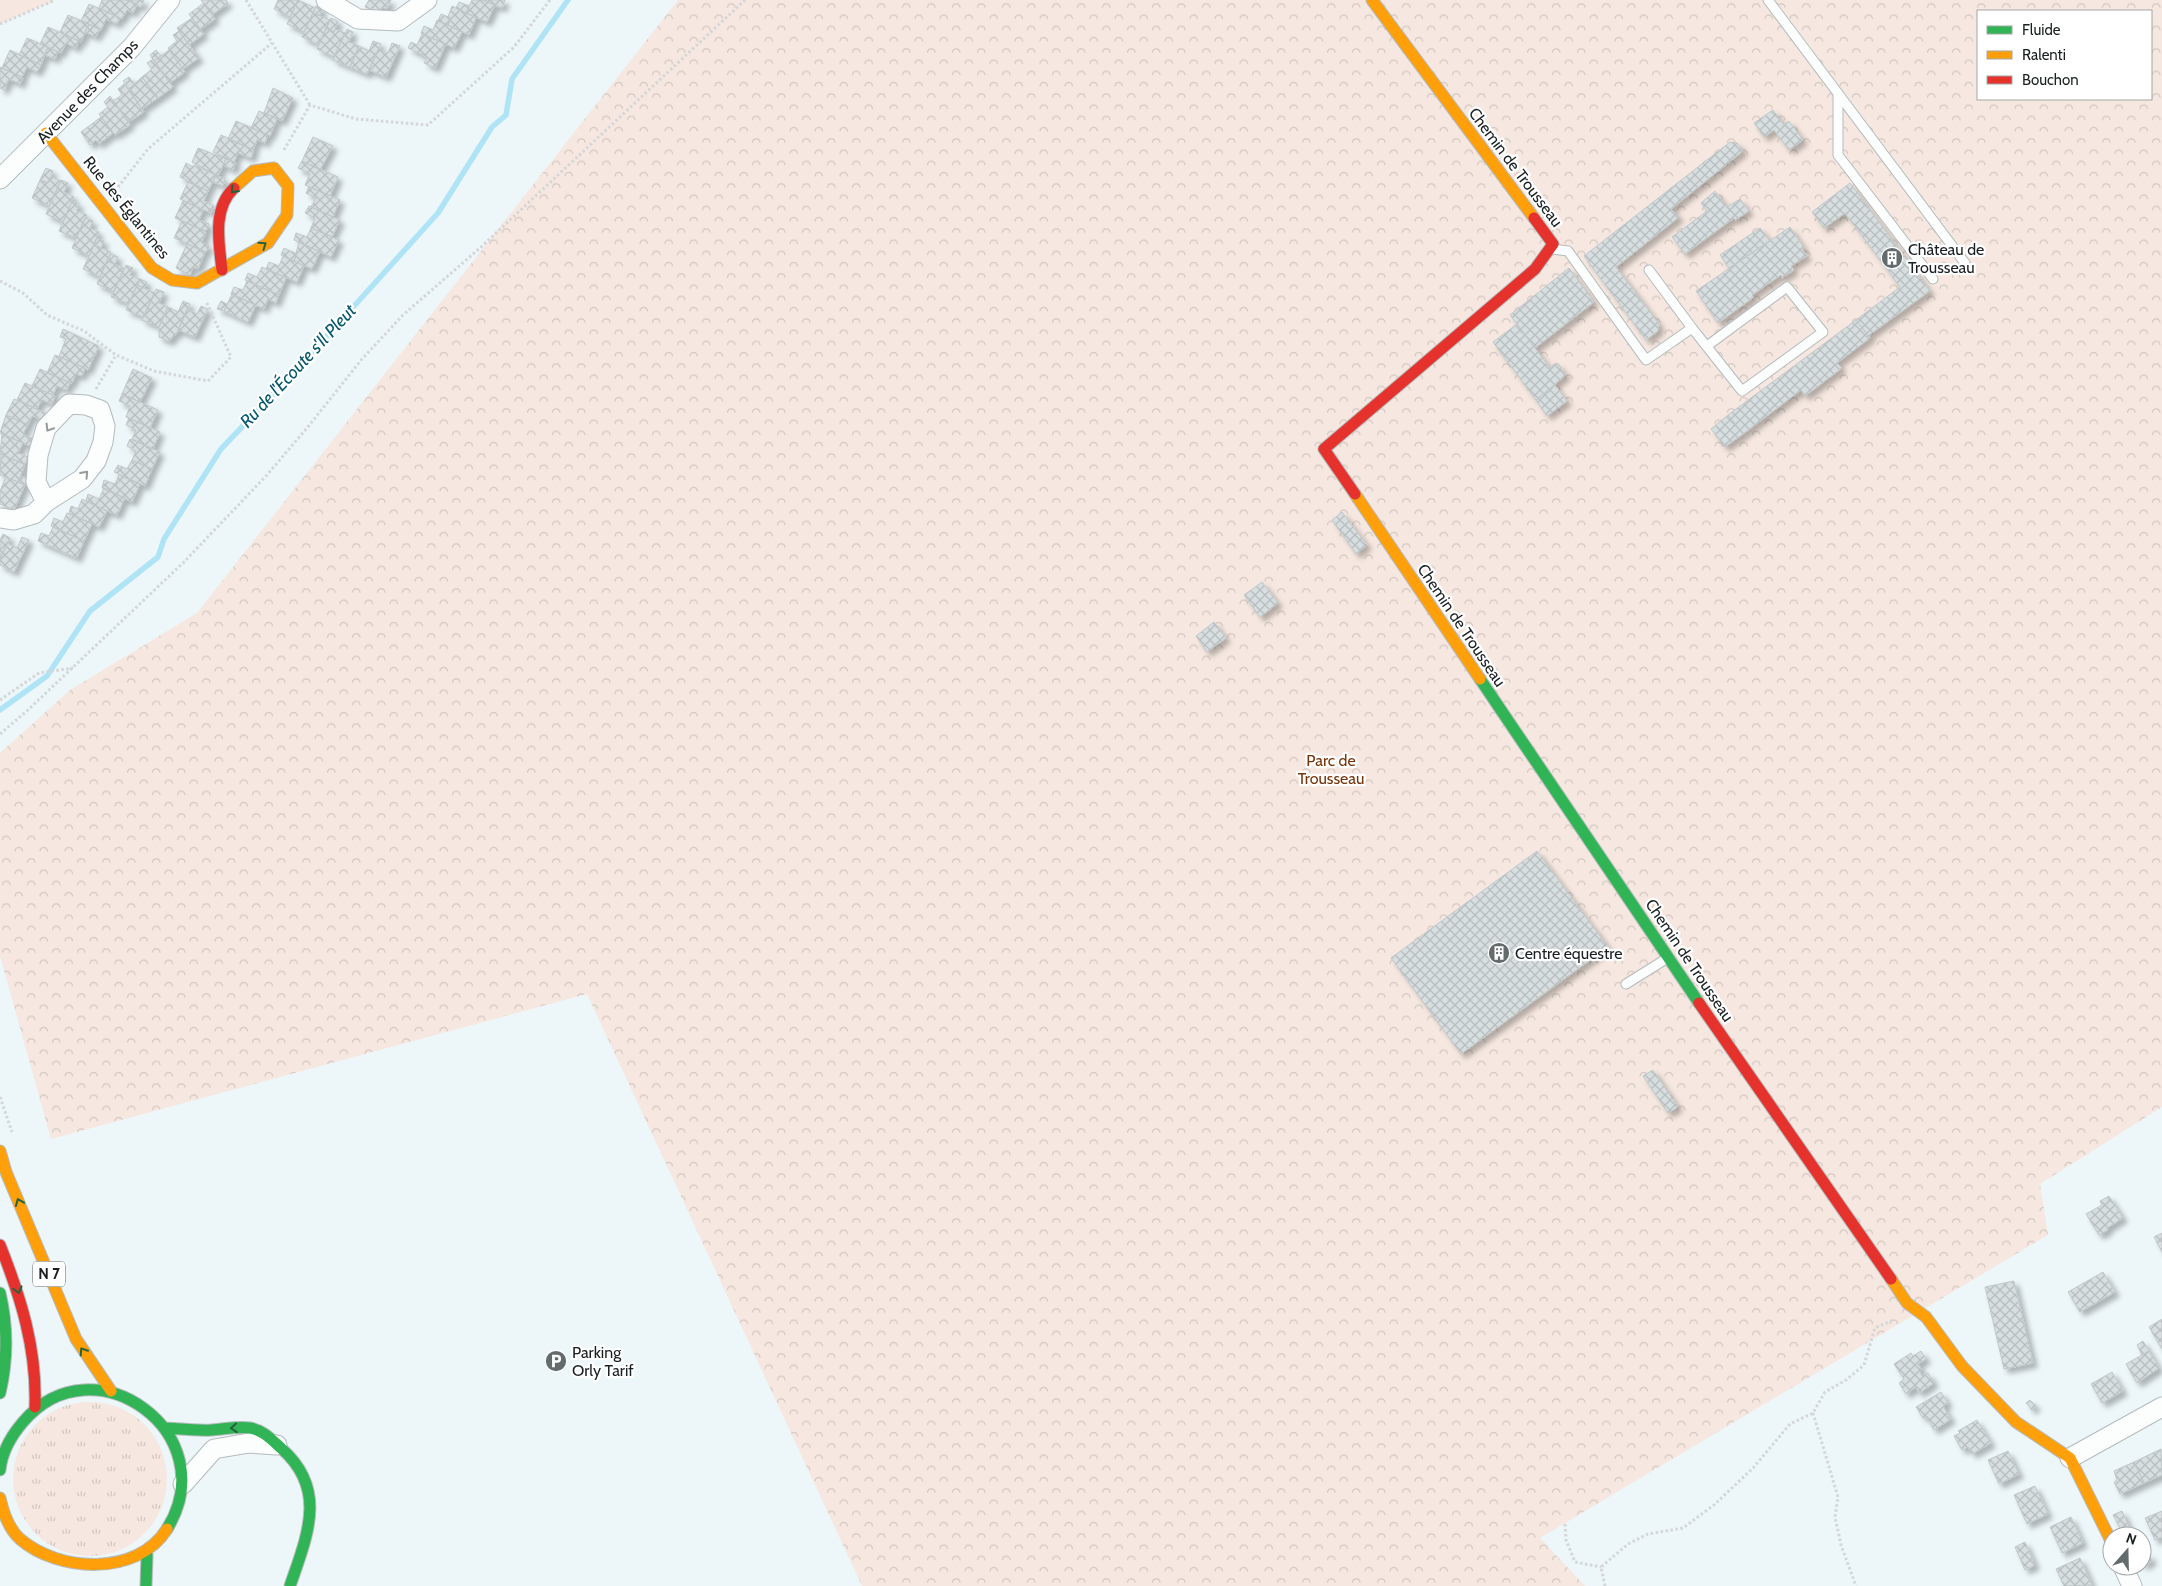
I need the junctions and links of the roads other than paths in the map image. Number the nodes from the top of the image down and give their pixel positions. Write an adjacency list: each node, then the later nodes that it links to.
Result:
1 (170, 0): 7 (street, Avenue des Champs)
2 (326, 0): 5 (street)
3 (1372, 0): 9 (street, Chemin de Trousseau)
4 (1768, 0): 6 (lane)
5 (419, 2)
6 (1838, 93): 10 (lane); 13 (lane)
7 (46, 133): 8 (street, Avenue des Champs); 11 (street, Rue des Églantines)
8 (0, 179)
9 (1549, 249): 14 (lane); 18 (street, Chemin de Trousseau)
10 (1965, 263)
11 (222, 270): 11 (street, one-way to 11)
12 (1649, 270): 14 (lane)
13 (1933, 279)
14 (1692, 328): 15 (lane)
15 (1708, 346): 15 (lane)
16 (46, 502): 16 (street, one-way to 16); 17 (street)
17 (0, 518)
18 (1668, 958): 19 (lane); 29 (street, Chemin de Trousseau)
19 (1626, 984)
20 (0, 1151): 23 (street, N 7, one-way to 20)
21 (0, 1245): 25 (street, N 7, one-way to 25)
22 (0, 1293): 24 (street)
23 (111, 1391): 25 (street); 27 (street)
24 (0, 1393)
25 (35, 1407): 30 (street)
26 (2162, 1407): 29 (street)
27 (166, 1428): 28 (street, one-way to 27); 32 (street)
28 (276, 1445): 32 (street); 39 (street)
29 (2070, 1458): 34 (street)
30 (0, 1465): 31 (street)
31 (0, 1470)
32 (182, 1484): 37 (street)
33 (0, 1498): 36 (street)
34 (2104, 1526)
35 (9, 1542): 36 (street)
36 (23, 1542): 37 (street)
37 (147, 1555): 38 (street)
38 (146, 1586)
39 (290, 1586)

